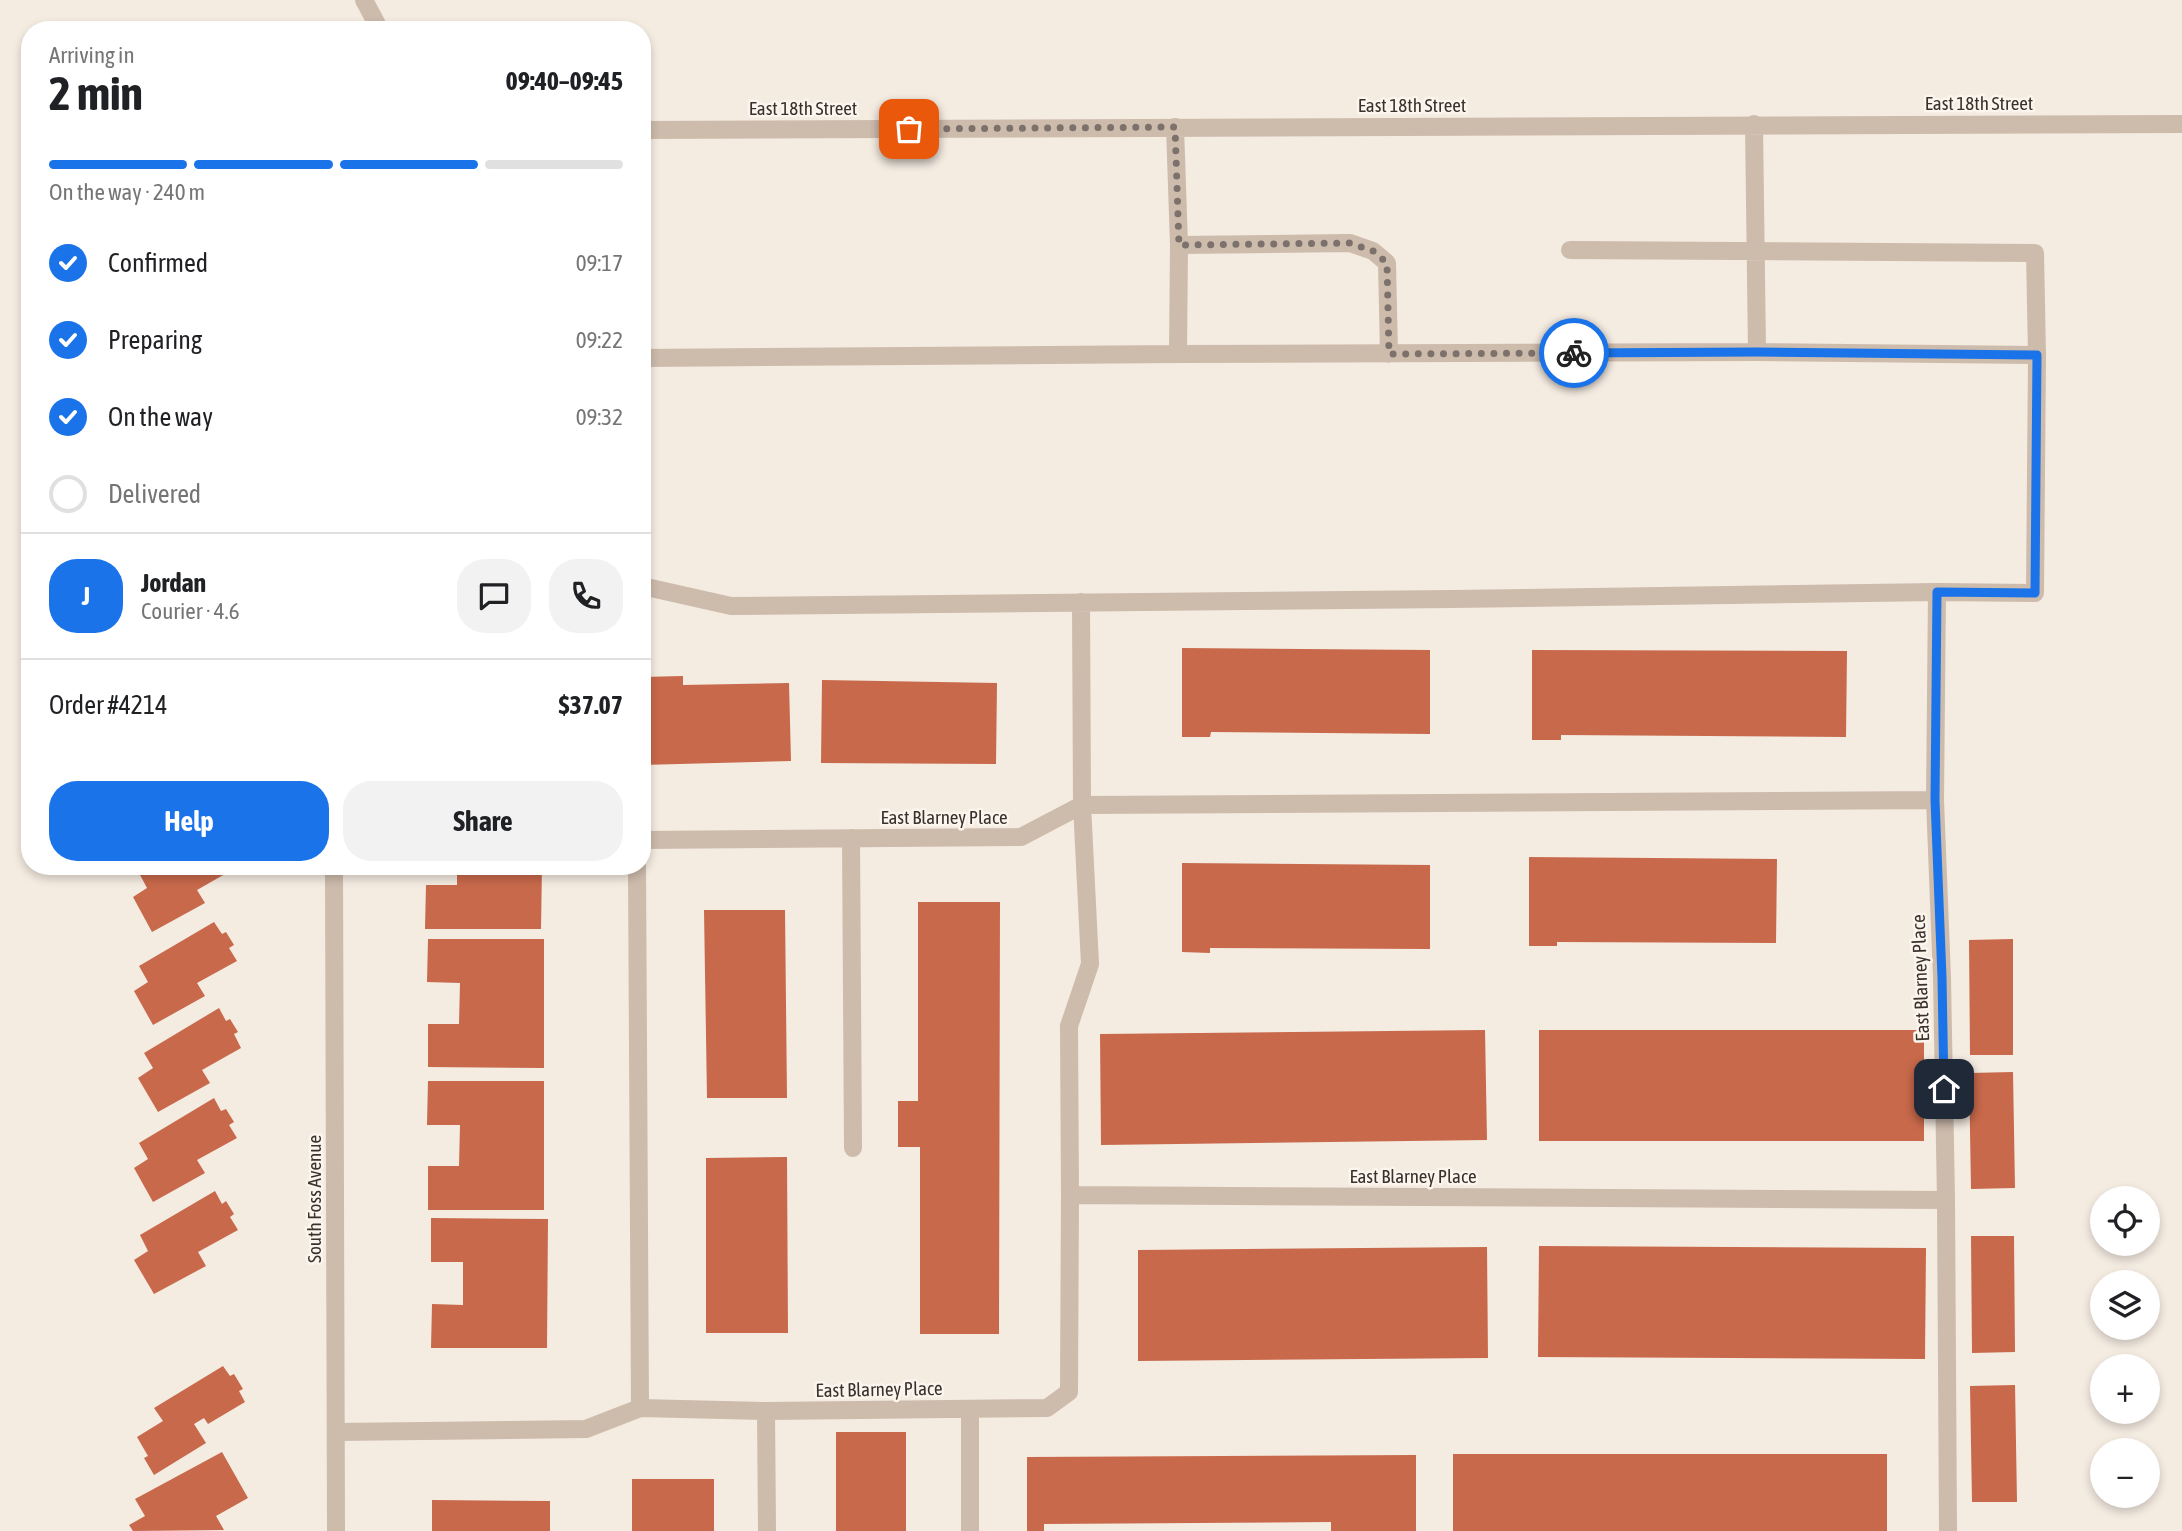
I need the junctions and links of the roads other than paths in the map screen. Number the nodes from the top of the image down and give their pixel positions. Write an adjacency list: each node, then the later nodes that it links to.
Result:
1 (364, 0): 2 (street)
2 (375, 21)
3 (1755, 124): 4 (street, East 18th Street); 5 (street, East 18th Street); 9 (street)
4 (2182, 124)
5 (1175, 127): 6 (street, East 18th Street); 7 (street)
6 (651, 130)
7 (1179, 245): 11 (street); 12 (street)
8 (1570, 250): 9 (street)
9 (1755, 251): 10 (street); 13 (street)
10 (1757, 352): 12 (street); 13 (street)
11 (1178, 354): 12 (street); 14 (street)
12 (1389, 354)
13 (2037, 355): 16 (street)
14 (651, 358)
15 (651, 588): 17 (street)
16 (1937, 592): 17 (street); 18 (street)
17 (1081, 602): 19 (street)
18 (1935, 800): 19 (street, East Blarney Place); 26 (street, East Blarney Place)
19 (1082, 805): 20 (street, East Blarney Place); 25 (street)
20 (851, 838): 21 (street, East Blarney Place); 24 (street)
21 (651, 840)
22 (334, 875): 30 (street, South Foss Avenue)
23 (637, 875): 27 (street)
24 (853, 1148)
25 (1070, 1195): 26 (street, East Blarney Place); 28 (street, East Blarney Place)
26 (1946, 1200): 34 (street)
27 (640, 1408): 29 (street, East Blarney Place); 30 (street, East Blarney Place)
28 (970, 1409): 29 (street, East Blarney Place); 33 (street)
29 (766, 1411): 32 (street)
30 (336, 1432): 31 (street, South Foss Avenue)
31 (337, 1531)
32 (767, 1531)
33 (971, 1531)
34 (1948, 1531)

